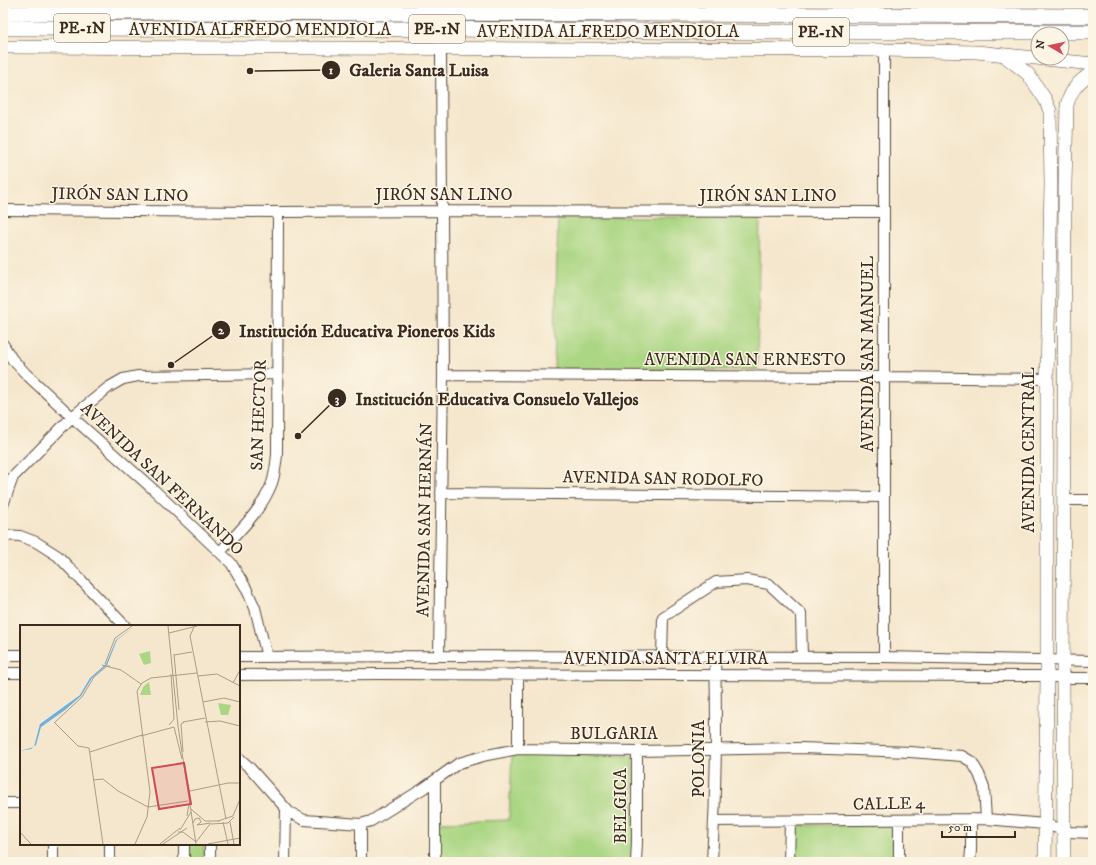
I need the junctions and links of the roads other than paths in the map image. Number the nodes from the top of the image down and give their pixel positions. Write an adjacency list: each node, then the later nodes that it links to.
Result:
1 (924, 3): 3 (highway)
2 (3, 13): 3 (highway, PE-1N)
3 (973, 15): 4 (highway, PE-1N)
4 (1093, 16)
5 (3, 28): 6 (highway, PE-1N)
6 (1093, 32)
7 (3, 46): 8 (main road, AVENIDA ALFREDO MENDIOLA)
8 (442, 49): 9 (main road, AVENIDA ALFREDO MENDIOLA); 16 (street, AVENIDA SAN HERNÁN)
9 (884, 50): 10 (main road, AVENIDA ALFREDO MENDIOLA); 18 (street, AVENIDA SAN MANUEL)
10 (1005, 56): 11 (main road, AVENIDA ALFREDO MENDIOLA); 13 (main road, AVENIDA CENTRAL)
11 (1093, 64)
12 (1093, 72): 14 (main road, AVENIDA CENTRAL)
13 (1050, 185): 14 (main road); 23 (main road, AVENIDA CENTRAL)
14 (1065, 185): 27 (main road, AVENIDA CENTRAL)
15 (3, 210): 17 (street, JIRÓN SAN LINO)
16 (442, 211): 17 (street, JIRÓN SAN LINO); 18 (street, JIRÓN SAN LINO); 21 (street, AVENIDA SAN HERNÁN)
17 (278, 212): 20 (street, SAN HECTOR)
18 (884, 212): 22 (street, AVENIDA SAN MANUEL)
19 (3, 344): 24 (street, AVENIDA SAN FERNANDO)
20 (277, 374): 24 (street); 31 (street, SAN HECTOR)
21 (443, 375): 22 (street, AVENIDA SAN ERNESTO); 25 (street, AVENIDA SAN HERNÁN)
22 (884, 377): 23 (street, AVENIDA SAN ERNESTO); 26 (street, AVENIDA SAN MANUEL)
23 (1047, 379): 43 (main road, AVENIDA CENTRAL)
24 (72, 417): 29 (street); 31 (street, AVENIDA SAN FERNANDO)
25 (441, 493): 26 (street, AVENIDA SAN RODOLFO); 35 (street, AVENIDA SAN HERNÁN)
26 (884, 497): 42 (street, AVENIDA SAN MANUEL)
27 (1065, 500): 28 (street); 44 (main road, AVENIDA CENTRAL)
28 (1093, 500)
29 (3, 505)
30 (3, 535): 32 (street)
31 (220, 552): 38 (street, AVENIDA SAN FERNANDO)
32 (124, 625)
33 (3, 655): 34 (street)
34 (20, 655)
35 (439, 656): 36 (street, AVENIDA SANTA ELVIRA); 38 (street, AVENIDA SANTA ELVIRA)
36 (470, 656): 39 (street, AVENIDA SANTA ELVIRA); 48 (street)
37 (240, 657): 38 (street, AVENIDA SANTA ELVIRA)
38 (267, 657)
39 (662, 657): 40 (street, AVENIDA SANTA ELVIRA); 41 (street)
40 (714, 657): 41 (street, AVENIDA SANTA ELVIRA); 51 (street, POLONIA)
41 (802, 657): 42 (street, AVENIDA SANTA ELVIRA)
42 (884, 658): 43 (street, AVENIDA SANTA ELVIRA)
43 (1047, 661): 44 (street, AVENIDA SANTA ELVIRA); 52 (main road, AVENIDA CENTRAL)
44 (1064, 661): 45 (street, AVENIDA SANTA ELVIRA); 53 (main road, AVENIDA CENTRAL)
45 (1093, 661)
46 (3, 673): 47 (street)
47 (20, 673)
48 (470, 674): 49 (street, AVENIDA SANTA ELVIRA); 50 (street, AVENIDA SANTA ELVIRA)
49 (518, 674): 51 (street, AVENIDA SANTA ELVIRA); 55 (street)
50 (240, 675)
51 (715, 675): 52 (street, AVENIDA SANTA ELVIRA); 56 (street, POLONIA)
52 (1047, 676): 53 (street, AVENIDA SANTA ELVIRA); 69 (main road, AVENIDA CENTRAL)
53 (1063, 678): 54 (street, AVENIDA SANTA ELVIRA); 70 (main road, AVENIDA CENTRAL)
54 (1093, 678)
55 (518, 749): 57 (street, BULGARIA); 59 (street, BULGARIA)
56 (716, 749): 57 (street, BULGARIA); 64 (street, BULGARIA); 65 (street, POLONIA)
57 (637, 751): 83 (street, BELGICA)
58 (240, 759): 62 (street, BULGARIA)
59 (436, 780): 68 (street, BULGARIA); 82 (street)
60 (3, 803): 61 (street)
61 (20, 803)
62 (286, 809): 68 (street, BULGARIA); 80 (street)
63 (971, 819): 64 (street, CALLE 4); 67 (street, CALLE 4); 87 (street)
64 (986, 819): 69 (street, CALLE 4)
65 (714, 821): 66 (street, CALLE 4); 84 (street, POLONIA)
66 (790, 821): 67 (street, CALLE 4); 85 (street)
67 (899, 821): 86 (street)
68 (361, 824): 81 (street)
69 (1045, 824): 70 (street, CALLE 4); 88 (main road, AVENIDA CENTRAL)
70 (1064, 830): 71 (street, CALLE 4); 89 (main road, AVENIDA CENTRAL)
71 (1093, 833)
72 (53, 845): 76 (street)
73 (110, 845): 77 (street)
74 (184, 845): 78 (street)
75 (210, 845): 79 (street)
76 (53, 862)
77 (110, 862)
78 (184, 862)
79 (210, 862)
80 (286, 862)
81 (361, 862)
82 (435, 862)
83 (636, 862)
84 (712, 862)
85 (789, 862)
86 (898, 862)
87 (970, 862)
88 (1045, 862)
89 (1064, 862)

